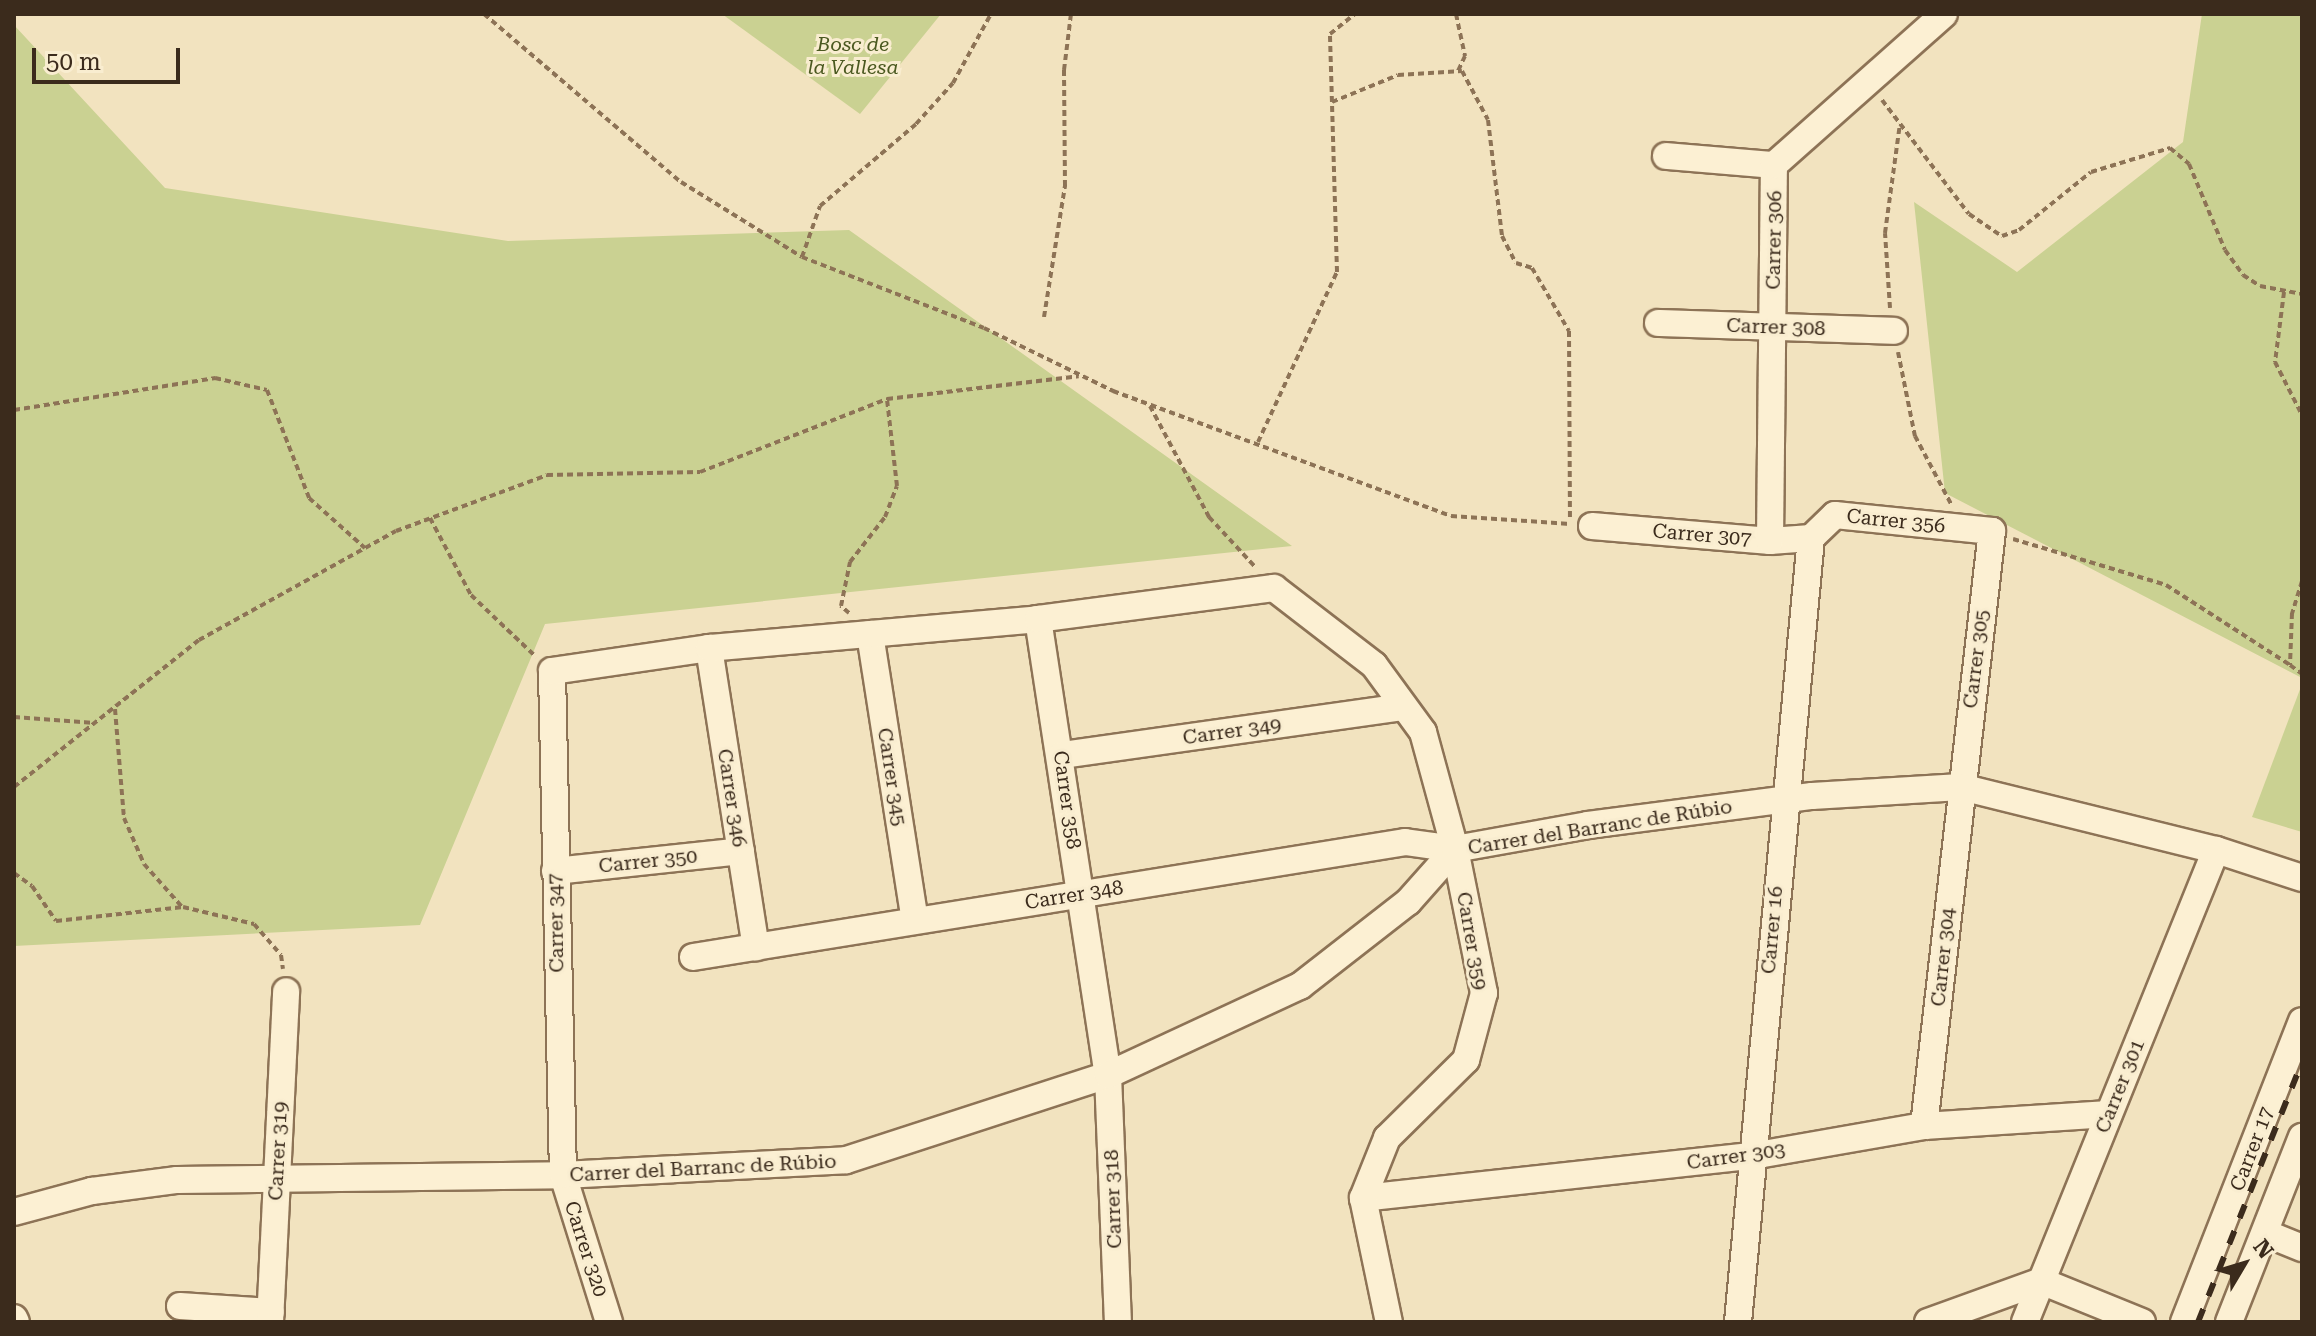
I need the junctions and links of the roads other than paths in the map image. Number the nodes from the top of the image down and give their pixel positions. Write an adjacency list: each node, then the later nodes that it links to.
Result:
1 (1944, 14): 3 (street, Carrer 306)
2 (1666, 156): 3 (street)
3 (1774, 165): 5 (street, Carrer 306)
4 (1658, 323): 5 (street, Carrer 308)
5 (1773, 327): 6 (street, Carrer 308); 10 (street, Carrer 306)
6 (1894, 331)
7 (1581, 525): 10 (street, Carrer 307)
8 (1992, 531): 9 (street, Carrer 356); 16 (street, Carrer 305)
9 (1811, 538): 10 (street, Carrer 307); 17 (street, Carrer 16)
10 (1770, 541)
11 (1038, 619): 12 (street); 14 (street, Carrer 359); 15 (street, Carrer 358)
12 (870, 634): 13 (street); 24 (street, Carrer 345)
13 (709, 648): 20 (street, Carrer 346); 21 (street, Carrer 347)
14 (1402, 707): 15 (street, Carrer 349); 18 (street, Carrer 359)
15 (1062, 755): 23 (street, Carrer 358)
16 (1961, 787): 17 (street, Carrer del Barranc de Rúbio); 19 (street, Carrer del Barranc de Rúbio); 31 (street, Carrer 304)
17 (1783, 800): 18 (street, Carrer del Barranc de Rúbio); 33 (street, Carrer 16)
18 (1455, 849): 23 (street, Carrer 348); 29 (street, Carrer del Barranc de Rúbio); 36 (street, Carrer 359)
19 (2216, 850): 22 (street, Carrer del Barranc de Rúbio); 30 (street, Carrer 301)
20 (741, 851): 21 (street, Carrer 350); 25 (street, Carrer 346)
21 (555, 871): 34 (street, Carrer 347)
22 (2302, 878)
23 (1080, 894): 24 (street, Carrer 348); 29 (street, Carrer 358)
24 (915, 920): 25 (street, Carrer 348)
25 (756, 947): 26 (street, Carrer 348)
26 (693, 957)
27 (286, 991): 35 (street, Carrer 319)
28 (2302, 1021): 50 (street, Carrer 17)
29 (1108, 1075): 34 (street, Carrer del Barranc de Rúbio); 44 (street, Carrer 318)
30 (2109, 1114): 31 (street, Carrer 303); 40 (street, Carrer 301)
31 (1924, 1126): 33 (street, Carrer 303)
32 (2302, 1137): 38 (street)
33 (1752, 1156): 36 (street, Carrer 303); 46 (street, Carrer 16)
34 (563, 1175): 35 (street, Carrer del Barranc de Rúbio); 43 (street, Carrer 320)
35 (277, 1177): 37 (street, Carrer del Barranc de Rúbio); 42 (street, Carrer 319)
36 (1363, 1198): 45 (street)
37 (14, 1212)
38 (2265, 1233): 39 (street); 51 (street)
39 (2302, 1248)
40 (2041, 1281): 47 (street); 48 (street, Carrer 301); 49 (street)
41 (180, 1306): 42 (street, Carrer 319)
42 (270, 1317)
43 (609, 1322)
44 (1118, 1322)
45 (1389, 1322)
46 (1738, 1322)
47 (1928, 1322)
48 (2025, 1322)
49 (2142, 1322)
50 (2184, 1322)
51 (2229, 1322)

